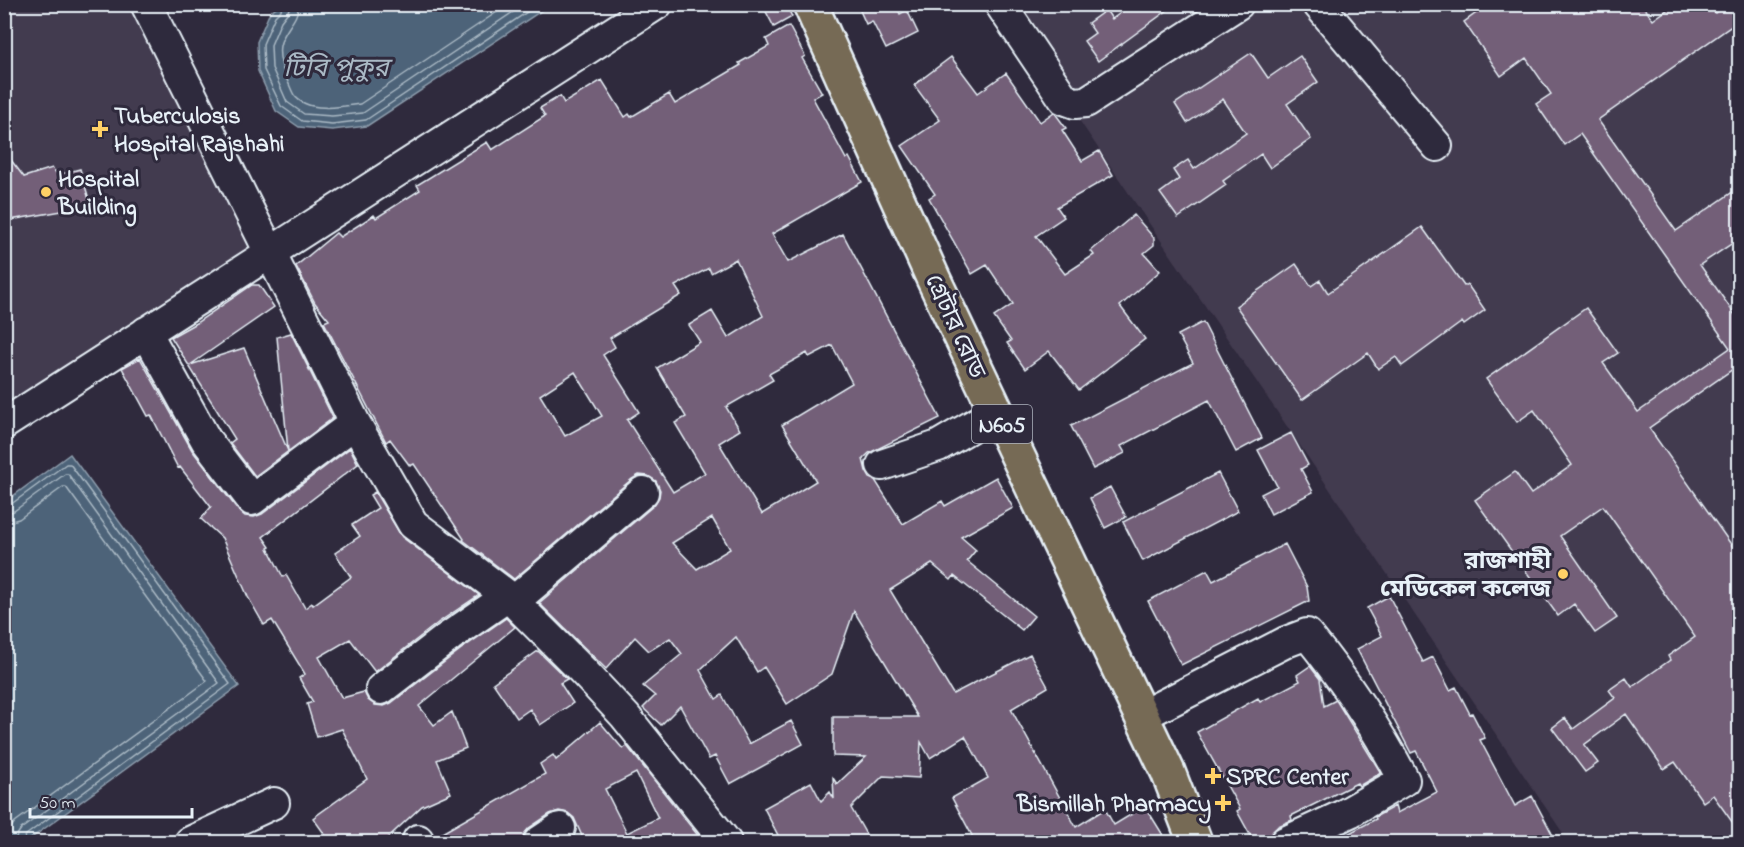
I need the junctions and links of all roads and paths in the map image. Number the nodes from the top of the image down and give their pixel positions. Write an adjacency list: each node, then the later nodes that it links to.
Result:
1 (146, 4): 10 (street)
2 (657, 4): 10 (street)
3 (810, 4): 8 (highway, গ্রেটার রোড / N605)
4 (829, 4): 8 (highway, গ্রেটার রোড / N605)
5 (1000, 4): 6 (street)
6 (1238, 4)
7 (1318, 4): 9 (street)
8 (841, 52): 12 (highway, গ্রেটার রোড / N605); 16 (highway, গ্রেটার রোড / N605)
9 (1437, 146)
10 (269, 253): 11 (street); 13 (street)
11 (146, 332): 13 (street); 14 (street)
12 (996, 412): 15 (street); 16 (highway, গ্রেটার রোড / N605)
13 (355, 423): 18 (street)
14 (4, 424)
15 (882, 465)
16 (1038, 481): 20 (highway, গ্রেটার রোড / N605); 22 (highway, গ্রেটার রোড / N605)
17 (644, 492): 18 (street)
18 (510, 599): 19 (street); 24 (street)
19 (381, 689)
20 (1153, 710): 22 (highway, গ্রেটার রোড / N605); 25 (street)
21 (274, 803): 23 (street)
22 (1204, 841)
23 (190, 843)
24 (726, 843)
25 (1285, 843)

